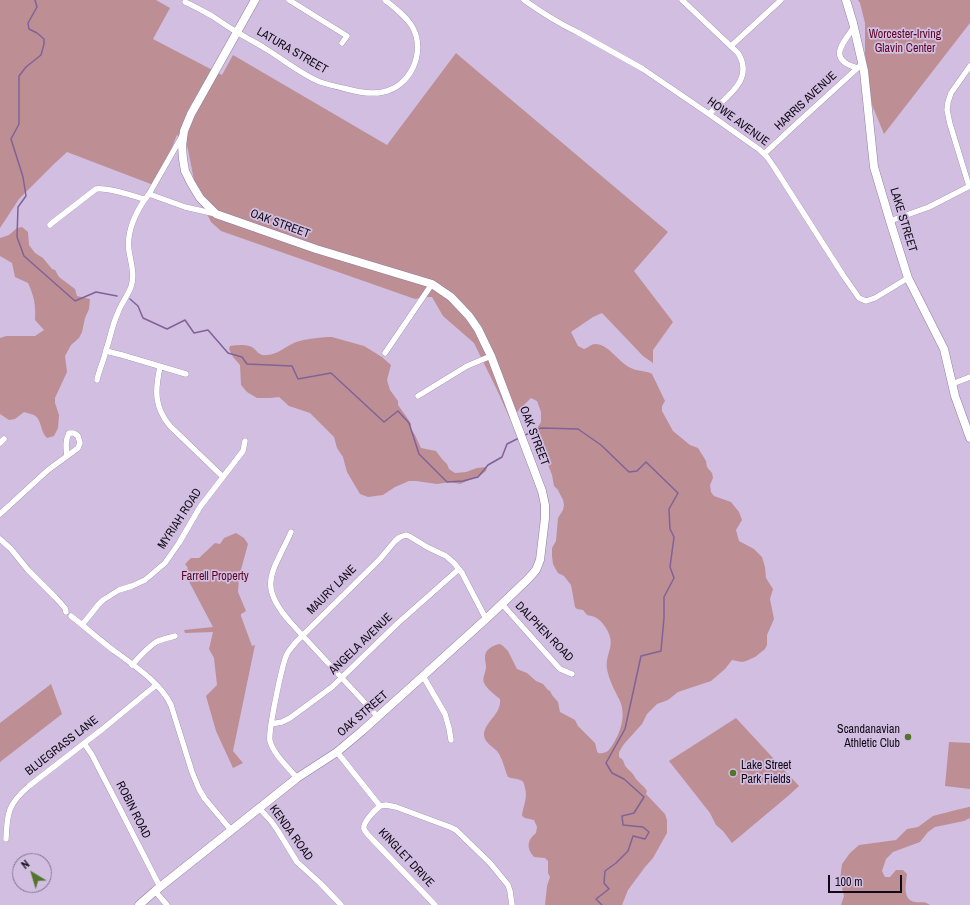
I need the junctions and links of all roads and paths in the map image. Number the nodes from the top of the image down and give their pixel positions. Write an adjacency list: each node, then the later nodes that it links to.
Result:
1 (256, 0): 10 (street, OAK STREET)
2 (289, 0): 11 (street)
3 (385, 0): 10 (street, LATURA STREET)
4 (524, 0): 15 (street, HOWE AVENUE)
5 (682, 0): 12 (street)
6 (782, 0): 12 (street)
7 (846, 0): 9 (street, LAKE STREET)
8 (185, 2): 10 (street, LATURA STREET)
9 (854, 27): 13 (street, LAKE STREET); 13 (street)
10 (237, 32): 16 (street, OAK STREET)
11 (342, 43)
12 (731, 46): 15 (street)
13 (860, 66): 17 (street, HARRIS AVENUE); 22 (street, LAKE STREET)
14 (970, 66): 18 (street)
15 (709, 114): 17 (street, HOWE AVENUE)
16 (184, 131): 19 (street); 21 (street, OAK STREET)
17 (764, 154): 24 (street, HOWE AVENUE)
18 (969, 186): 22 (street)
19 (149, 194): 20 (street); 21 (street)
20 (144, 199): 23 (street); 26 (street)
21 (216, 214): 25 (street, OAK STREET)
22 (890, 221): 24 (street, LAKE STREET)
23 (50, 225)
24 (908, 278): 33 (street, LAKE STREET)
25 (432, 284): 27 (street); 28 (street, OAK STREET)
26 (106, 351): 29 (street); 32 (street)
27 (385, 353)
28 (491, 356): 34 (street); 43 (street, OAK STREET)
29 (160, 366): 30 (street); 38 (street)
30 (186, 374)
31 (970, 377): 33 (street)
32 (97, 380)
33 (952, 384): 35 (street, LAKE STREET)
34 (418, 396)
35 (970, 438)
36 (245, 440): 38 (street, MYRIAH ROAD)
37 (67, 456): 39 (street)
38 (223, 477): 47 (street, MYRIAH ROAD)
39 (0, 514)
40 (291, 532): 49 (street)
41 (0, 539): 44 (street)
42 (459, 569): 46 (street, MAURY LANE); 49 (street, MAURY LANE); 53 (street, ANGELA AVENUE)
43 (502, 604): 46 (street, OAK STREET); 51 (street, DALPHEN ROAD)
44 (66, 612)
45 (71, 616): 47 (street)
46 (486, 619): 52 (street, OAK STREET)
47 (82, 625): 50 (street)
48 (175, 636): 50 (street)
49 (302, 636): 53 (street); 56 (street, MAURY LANE)
50 (132, 665): 54 (street)
51 (572, 674)
52 (423, 676): 55 (street, OAK STREET); 57 (street)
53 (342, 678): 55 (street); 56 (street, ANGELA AVENUE)
54 (156, 685): 58 (street, BLUEGRASS LANE); 63 (street)
55 (378, 717): 59 (street, OAK STREET)
56 (272, 724): 60 (street, MAURY LANE)
57 (451, 740)
58 (84, 743): 64 (street, BLUEGRASS LANE); 65 (street, ROBIN ROAD)
59 (337, 752): 60 (street, OAK STREET); 61 (street)
60 (297, 778): 62 (street, OAK STREET)
61 (380, 806): 69 (street, KINGLET DRIVE); 70 (street)
62 (259, 808): 63 (street, OAK STREET); 68 (street, KENDA ROAD)
63 (231, 830): 65 (street, OAK STREET)
64 (6, 839)
65 (158, 889): 66 (street, OAK STREET); 67 (street, ROBIN ROAD)
66 (139, 905)
67 (166, 905)
68 (341, 905)
69 (435, 905)
70 (512, 905)

